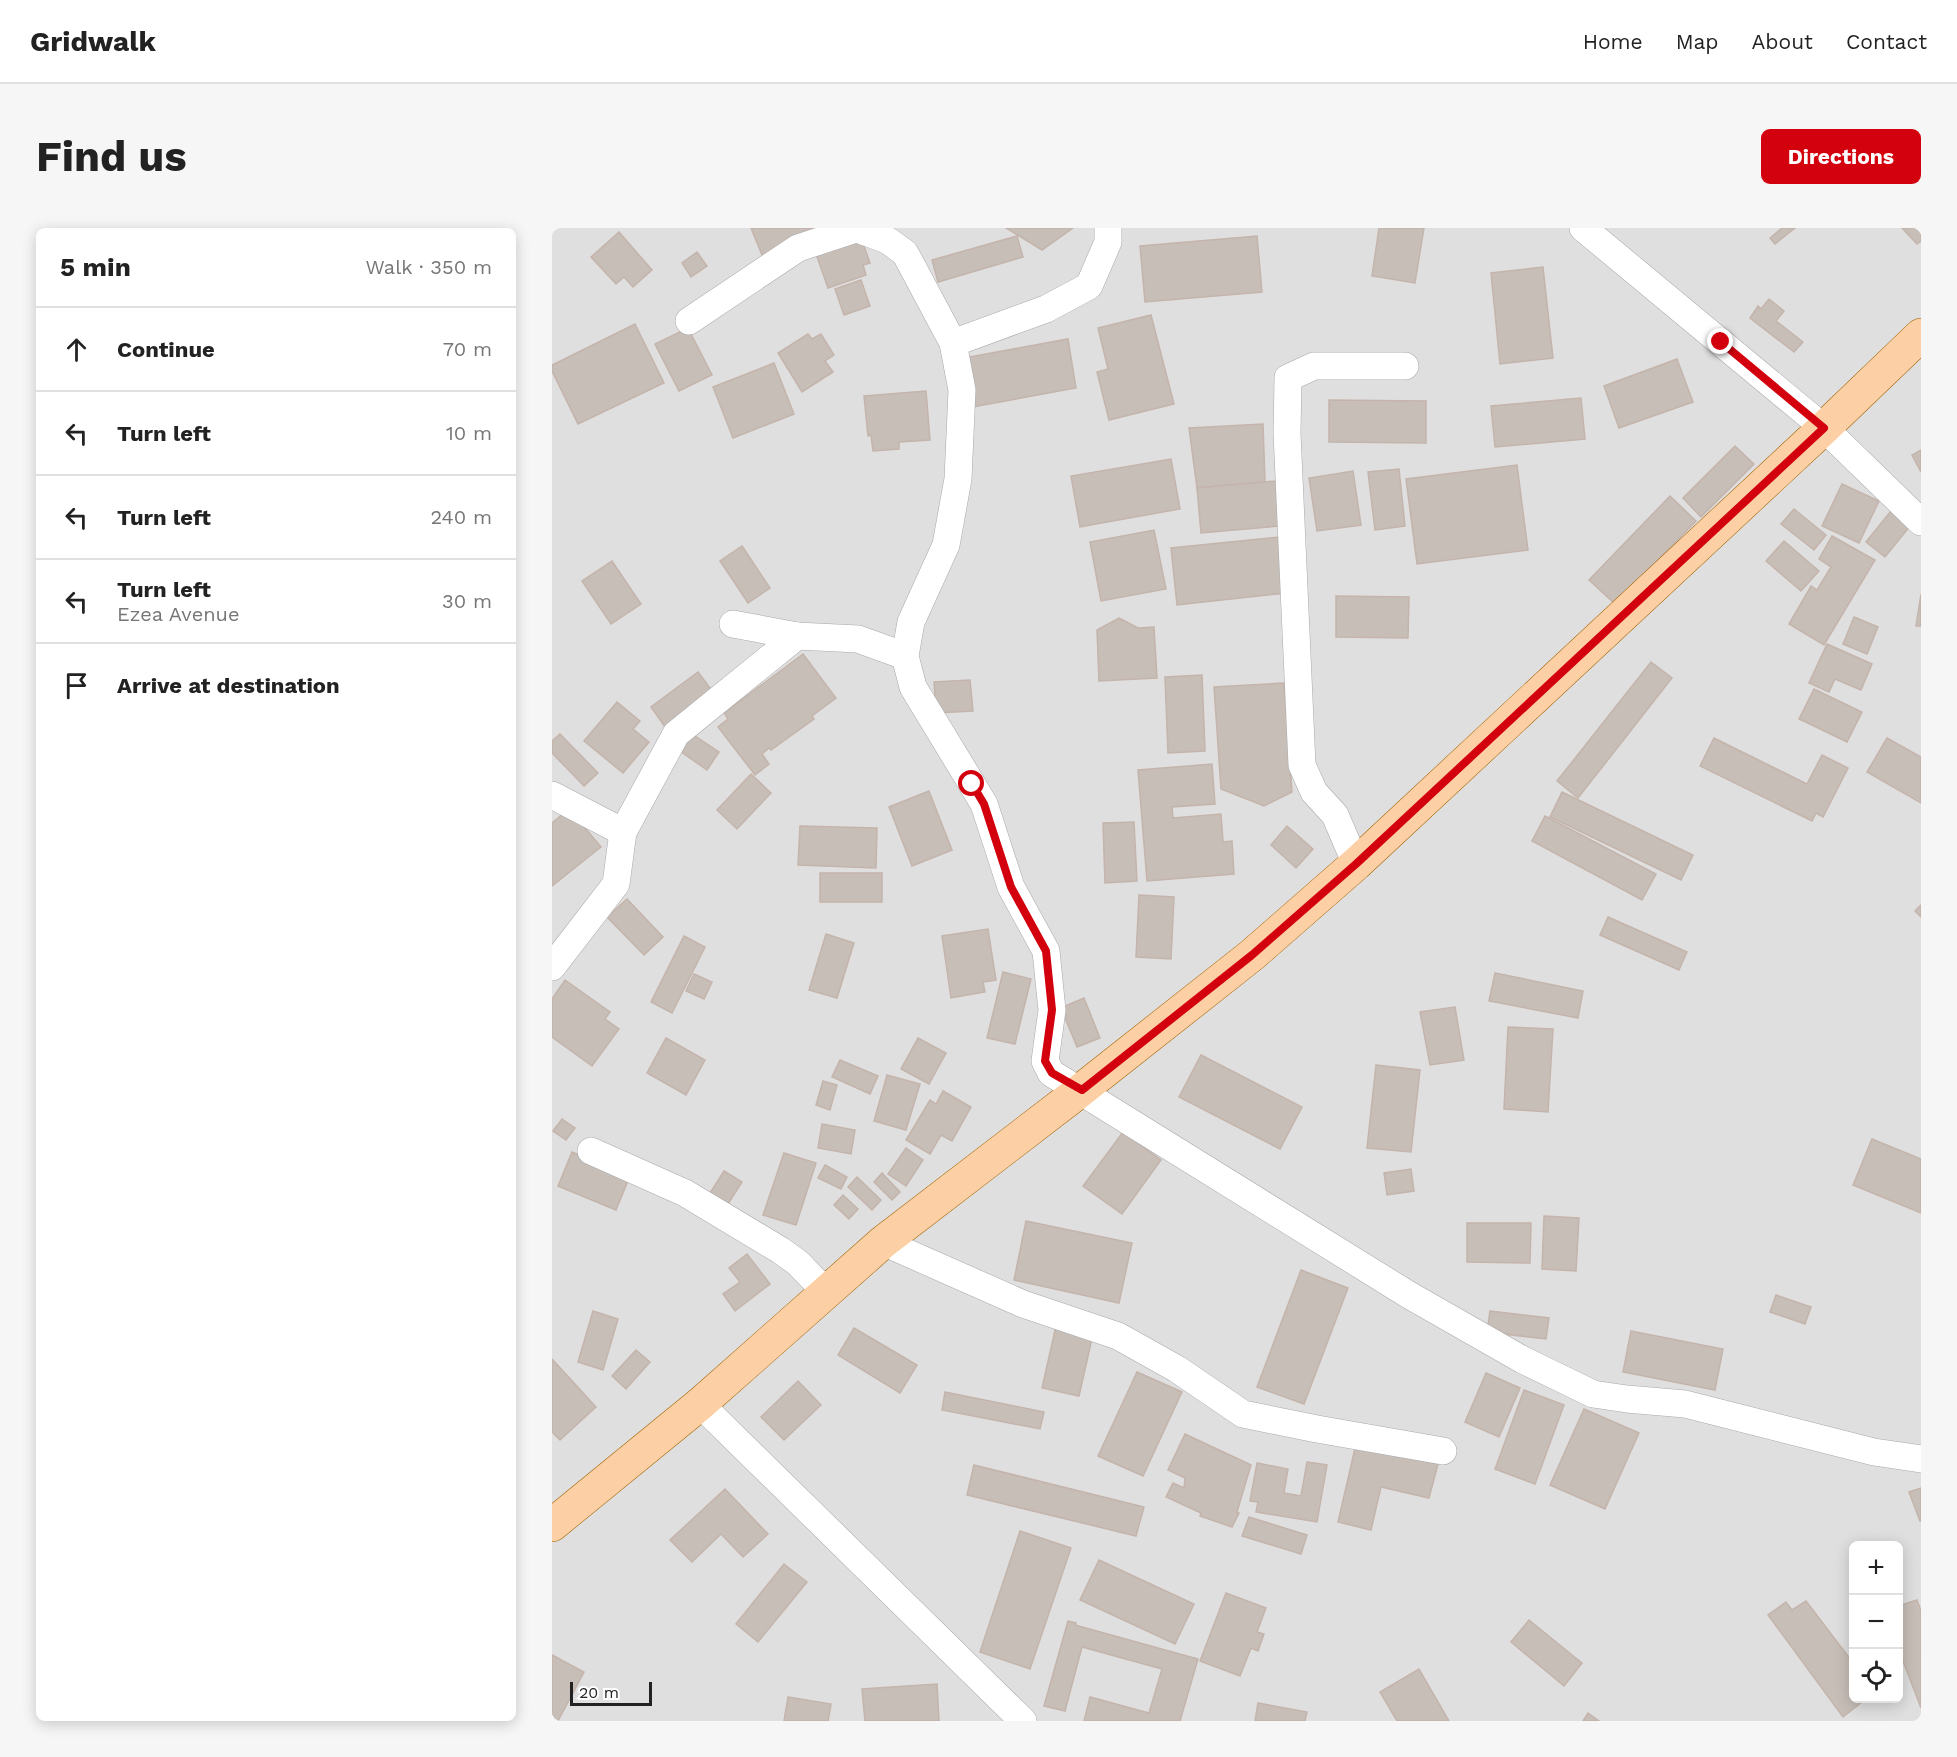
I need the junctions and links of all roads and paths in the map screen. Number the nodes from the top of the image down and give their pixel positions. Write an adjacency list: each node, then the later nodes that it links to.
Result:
1 (855, 228): 4 (street); 6 (street)
2 (1108, 228): 6 (street)
3 (1583, 228): 8 (street)
4 (689, 321)
5 (1921, 335): 8 (main road)
6 (953, 343): 10 (street)
7 (1405, 366): 17 (street)
8 (1824, 428): 9 (street); 17 (main road)
9 (1921, 522)
10 (911, 622): 13 (street); 14 (street)
11 (733, 624): 12 (street)
12 (797, 636): 13 (street); 16 (street)
13 (858, 639): 14 (street)
14 (905, 657): 19 (street)
15 (552, 795): 16 (street)
16 (623, 832): 18 (street)
17 (1356, 864): 19 (main road)
18 (552, 967)
19 (1082, 1090): 21 (main road); 25 (street)
20 (591, 1151): 22 (street)
21 (883, 1242): 22 (main road); 24 (street)
22 (826, 1292): 23 (main road)
23 (700, 1404): 26 (main road); 27 (street)
24 (1443, 1451)
25 (1921, 1459)
26 (552, 1525)
27 (1023, 1721)

